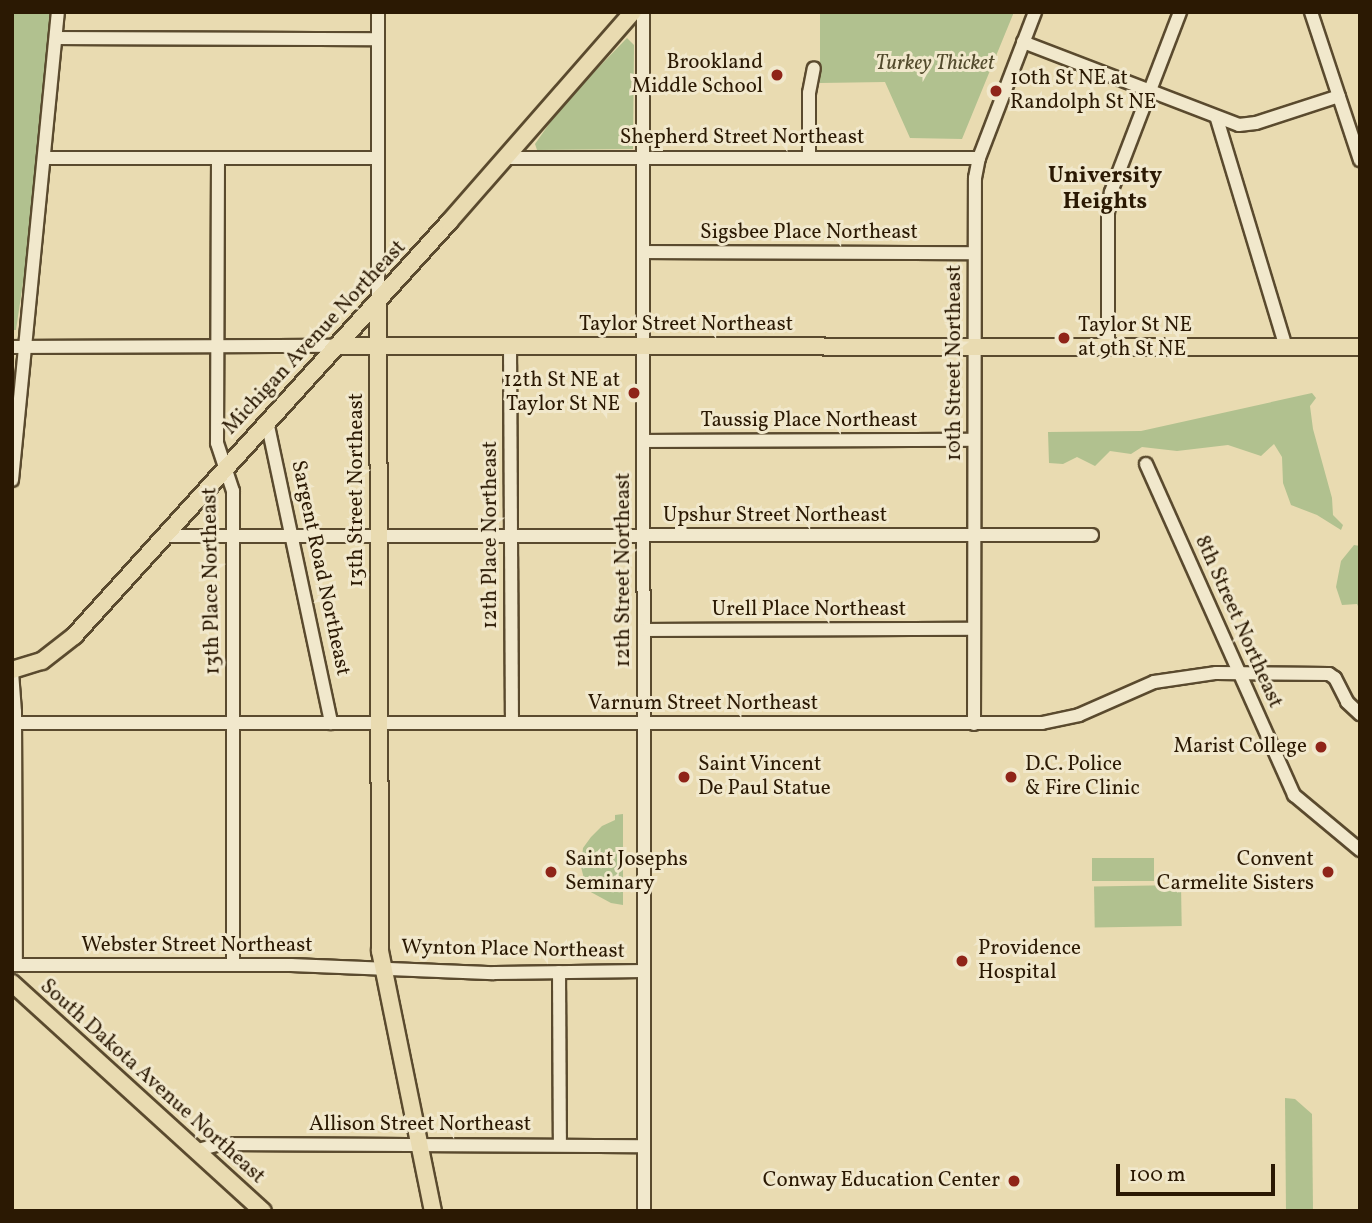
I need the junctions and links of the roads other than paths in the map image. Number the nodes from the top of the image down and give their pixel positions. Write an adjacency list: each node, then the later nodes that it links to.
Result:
1 (58, 12): 8 (street)
2 (378, 12): 9 (street, 13th Street Northeast)
3 (634, 12): 18 (main road, Michigan Avenue Northeast)
4 (643, 12): 19 (street, 12th Street Northeast)
5 (1035, 12): 10 (street, 10th Street Northeast)
6 (1180, 12): 12 (street)
7 (1311, 12): 13 (street)
8 (56, 38): 9 (street); 15 (street)
9 (378, 39): 17 (street, 13th Street Northeast)
10 (1023, 42): 12 (street); 21 (street, 10th Street Northeast)
11 (814, 68): 20 (street)
12 (1149, 91): 14 (street); 33 (street)
13 (1339, 96): 14 (street); 22 (street)
14 (1217, 119): 34 (street)
15 (44, 158): 16 (street); 31 (street)
16 (218, 158): 17 (street); 26 (street, 13th Place Northeast)
17 (377, 158): 25 (street, 13th Street Northeast)
18 (505, 158): 19 (street, Shepherd Street Northeast); 25 (main road, Michigan Avenue Northeast)
19 (643, 158): 20 (street, Shepherd Street Northeast); 23 (street, 12th Street Northeast)
20 (809, 158): 21 (street, Shepherd Street Northeast)
21 (979, 158): 24 (street, 10th Street Northeast)
22 (1360, 160)
23 (643, 252): 24 (street, Sigsbee Place Northeast); 30 (street, 12th Street Northeast)
24 (974, 253): 32 (street, 10th Street Northeast)
25 (378, 302): 27 (main road, Michigan Avenue Northeast); 28 (main road, 13th Street Northeast)
26 (217, 346): 27 (street, Taylor Street Northeast); 31 (street, Taylor Street Northeast); 40 (street, 13th Place Northeast)
27 (336, 346): 28 (main road, Taylor Street Northeast); 36 (main road, Michigan Avenue Northeast)
28 (378, 346): 29 (main road, Taylor Street Northeast); 44 (main road, 13th Street Northeast)
29 (510, 346): 30 (main road, Taylor Street Northeast); 45 (street, 12th Place Northeast)
30 (643, 346): 32 (main road, Taylor Street Northeast); 38 (street, 12th Street Northeast)
31 (19, 347): 41 (street)
32 (974, 347): 33 (main road, Taylor Street Northeast); 37 (street, 10th Street Northeast)
33 (1108, 347): 34 (main road, Taylor Street Northeast)
34 (1286, 347): 35 (main road, Taylor Street Northeast)
35 (1360, 347)
36 (267, 421): 40 (main road, Michigan Avenue Northeast); 43 (street, Sargent Road Northeast)
37 (974, 440): 38 (street, Taussig Place Northeast); 47 (street, 10th Street Northeast)
38 (643, 441): 46 (street, 12th Street Northeast)
39 (1146, 464): 53 (street, 8th Street Northeast)
40 (225, 467): 42 (street, 13th Place Northeast); 49 (main road, Michigan Avenue Northeast)
41 (12, 480)
42 (233, 535): 43 (street, Upshur Street Northeast); 49 (street, Upshur Street Northeast); 56 (street, 13th Place Northeast)
43 (292, 535): 44 (street, Upshur Street Northeast); 57 (street, Sargent Road Northeast)
44 (379, 535): 45 (street, Upshur Street Northeast); 58 (main road, 13th Street Northeast)
45 (511, 535): 46 (street, Upshur Street Northeast); 59 (street, 12th Place Northeast)
46 (644, 535): 47 (street, Upshur Street Northeast); 51 (street, 12th Street Northeast)
47 (974, 535): 48 (street, Upshur Street Northeast); 50 (street, 10th Street Northeast)
48 (1092, 535)
49 (164, 536): 52 (main road, Michigan Avenue Northeast)
50 (974, 629): 51 (street, Urell Place Northeast); 61 (street, 10th Street Northeast)
51 (644, 630): 60 (street, 12th Street Northeast)
52 (12, 671): 55 (street)
53 (1240, 674): 54 (street, Varnum Street Northeast); 61 (street, Varnum Street Northeast); 62 (street, 8th Street Northeast)
54 (1360, 714)
55 (15, 723): 56 (street, Varnum Street Northeast); 63 (street)
56 (232, 723): 57 (street, Varnum Street Northeast); 64 (street, 13th Place Northeast)
57 (331, 723): 58 (street, Varnum Street Northeast)
58 (379, 723): 59 (street, Varnum Street Northeast); 65 (main road, 13th Street Northeast)
59 (512, 723): 60 (street, Varnum Street Northeast)
60 (644, 723): 61 (street, Varnum Street Northeast); 66 (street, 12th Street Northeast)
61 (974, 724)
62 (1360, 850)
63 (14, 965): 64 (street, Webster Street Northeast)
64 (233, 965): 65 (street, Webster Street Northeast)
65 (382, 968): 67 (street, Wynton Place Northeast); 69 (main road)
66 (643, 971): 67 (street, Wynton Place Northeast); 71 (street, 12th Street Northeast)
67 (559, 972): 70 (street)
68 (12, 983): 72 (main road, South Dakota Avenue Northeast)
69 (418, 1144): 70 (street, Allison Street Northeast); 72 (street, Allison Street Northeast); 74 (main road)
70 (560, 1144): 71 (street, Allison Street Northeast)
71 (644, 1146): 75 (street, 12th Street Northeast)
72 (198, 1150): 73 (main road, South Dakota Avenue Northeast)
73 (263, 1211)
74 (433, 1211)
75 (644, 1211)

